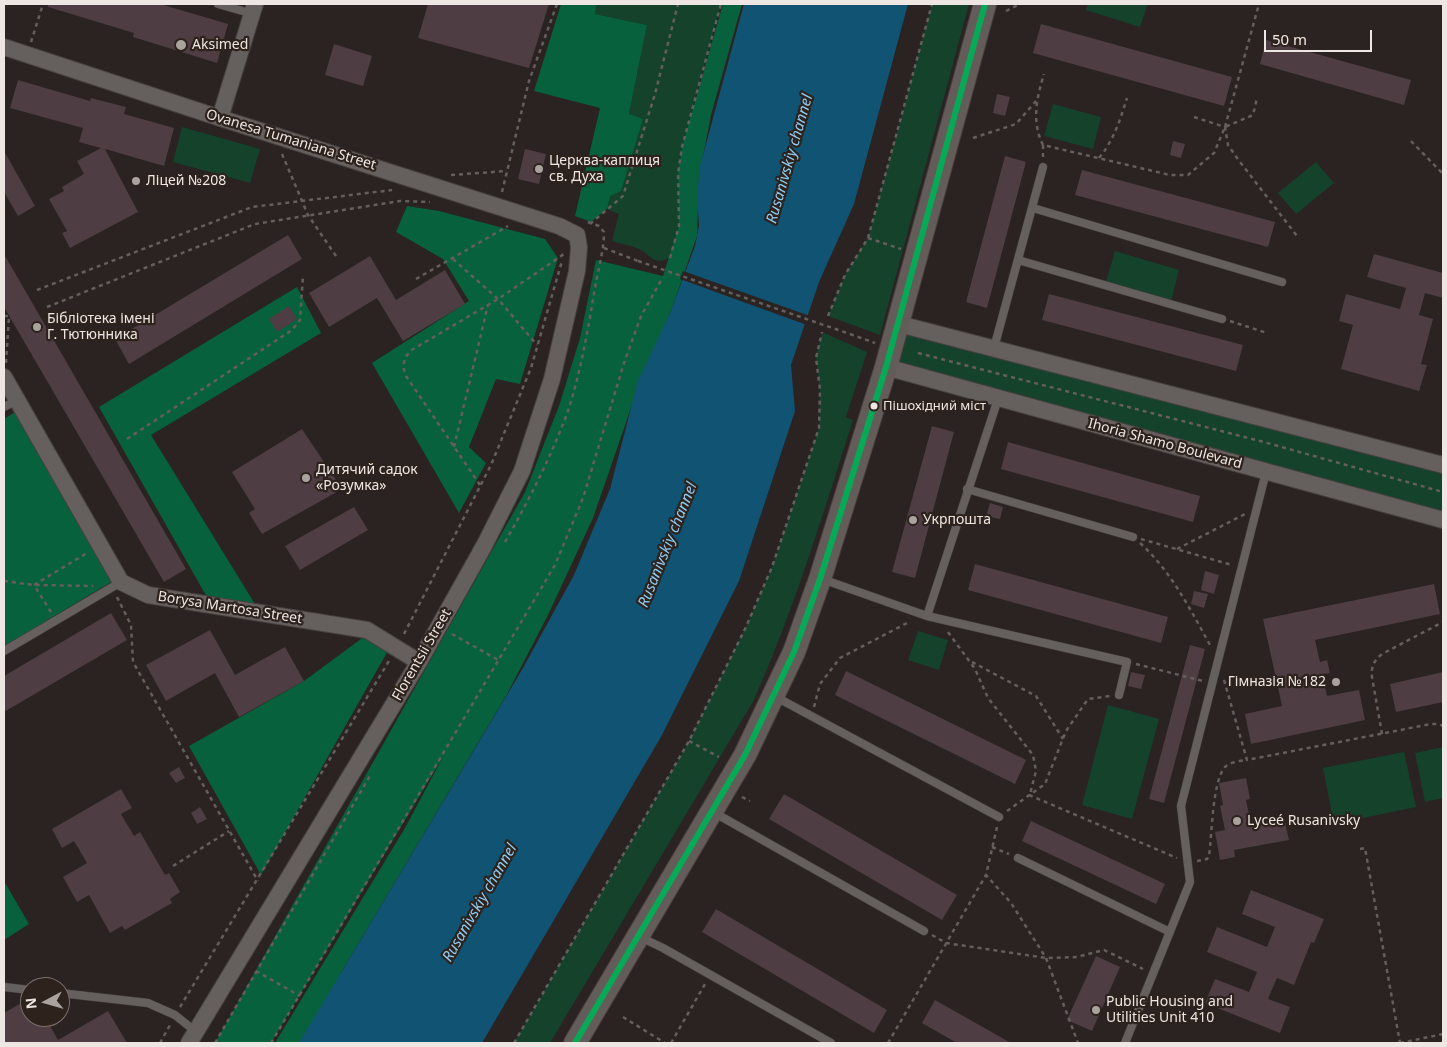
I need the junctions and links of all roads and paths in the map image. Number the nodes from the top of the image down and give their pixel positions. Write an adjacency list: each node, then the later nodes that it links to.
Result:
1 (43, 4): 11 (path)
2 (218, 4): 10 (lane)
3 (557, 4): 26 (path)
4 (678, 4): 35 (path)
5 (721, 4): 43 (path)
6 (932, 4): 37 (path)
7 (1020, 4): 9 (path)
8 (1259, 4): 19 (path)
9 (996, 7): 57 (street)
10 (254, 9): 18 (street)
11 (31, 43)
12 (4, 47): 18 (street, Ovanesa Tumaniana Street)
13 (1044, 74): 16 (path)
14 (1127, 98): 24 (path)
15 (1258, 98): 19 (path)
16 (1036, 101): 20 (path); 22 (path)
17 (1194, 117): 19 (path)
18 (220, 118): 35 (street, Ovanesa Tumaniana Street)
19 (1225, 127): 24 (path); 36 (path)
20 (973, 138)
21 (1411, 141): 27 (path)
22 (1043, 145): 24 (path); 25 (path)
23 (290, 154): 33 (path)
24 (1099, 158)
25 (1043, 167): 32 (lane)
26 (507, 170): 28 (path); 30 (path)
27 (1443, 174)
28 (449, 175)
29 (394, 190): 50 (path)
30 (501, 193)
31 (439, 202): 33 (path)
32 (1032, 208): 45 (lane); 49 (lane)
33 (308, 215): 42 (path); 53 (path)
34 (515, 221): 44 (path)
35 (577, 235): 94 (street, Florentsii Street)
36 (1297, 236)
37 (868, 238): 40 (path); 55 (path)
38 (562, 248): 41 (path)
39 (604, 248): 60 (path, bridge)
40 (902, 249)
41 (564, 254): 51 (path); 61 (path)
42 (336, 256)
43 (670, 258)
44 (453, 259): 48 (path); 51 (path)
45 (1018, 260): 56 (lane); 62 (lane)
46 (303, 276): 68 (path)
47 (663, 277): 92 (path)
48 (416, 279)
49 (1282, 282)
50 (37, 290)
51 (498, 299): 52 (path); 61 (path)
52 (488, 305): 69 (path); 69 (path)
53 (47, 307)
54 (4, 316): 65 (path)
55 (828, 316)
56 (1222, 319): 59 (path)
57 (899, 324): 62 (street); 64 (street)
58 (822, 332): 103 (path)
59 (1267, 333)
60 (876, 343)
61 (537, 346): 72 (path)
62 (994, 349): 70 (street)
63 (918, 353): 74 (path)
64 (886, 368): 66 (street, Ihoria Shamo Boulevard); 81 (street)
65 (4, 378): 67 (street)
66 (998, 399): 71 (street, Ihoria Shamo Boulevard); 73 (lane)
67 (11, 404): 78 (street)
68 (127, 439)
69 (454, 447): 72 (path)
70 (1443, 465)
71 (1266, 472): 75 (lane); 76 (street, Ihoria Shamo Boulevard)
72 (480, 486): 89 (path)
73 (967, 488): 77 (lane); 85 (lane)
74 (1443, 492)
75 (1258, 507): 79 (path); 80 (lane)
76 (1443, 520)
77 (1133, 537): 79 (path); 91 (path)
78 (100, 545): 83 (street); 84 (path)
79 (1176, 550): 80 (path)
80 (1242, 568): 91 (lane)
81 (820, 578): 85 (lane); 98 (street)
82 (4, 581): 84 (path)
83 (116, 584): 84 (path); 86 (lane); 89 (street, Borysa Martosa Street); 109 (path)
84 (34, 585): 86 (path)
85 (927, 616): 93 (path); 95 (lane); 99 (path)
86 (56, 620): 90 (lane)
87 (1443, 622): 101 (path)
88 (452, 634): 92 (path)
89 (397, 647): 94 (street, Borysa Martosa Street); 116 (path)
90 (4, 651)
91 (1218, 658): 96 (lane); 105 (path)
92 (500, 661): 128 (path)
93 (970, 661): 102 (path); 106 (path)
94 (419, 662): 132 (street, Florentsii Street)
95 (1127, 662): 96 (path); 97 (lane)
96 (1212, 683): 113 (lane)
97 (1119, 695): 102 (path)
98 (775, 696): 99 (lane); 107 (street)
99 (811, 717): 108 (lane)
100 (1443, 726): 101 (path)
101 (1382, 734): 105 (path)
102 (1063, 740): 106 (path)
103 (688, 741): 104 (path); 135 (path)
104 (720, 757)
105 (1247, 760): 113 (path)
106 (1029, 795): 108 (path); 113 (path)
107 (713, 812): 117 (lane); 119 (street)
108 (999, 817): 110 (path)
109 (229, 832): 114 (path); 116 (path)
110 (992, 847): 112 (path); 115 (path)
111 (1360, 849): 143 (path)
112 (1018, 858): 118 (lane)
113 (1187, 862): 118 (lane)
114 (173, 866)
115 (986, 875): 120 (path); 121 (path)
116 (258, 881): 129 (path)
117 (924, 931): 120 (path)
118 (1170, 932): 124 (lane)
119 (638, 936): 123 (lane); 136 (street)
120 (946, 943): 121 (path); 140 (path)
121 (1046, 958): 124 (path); 141 (path)
122 (256, 971): 128 (path)
123 (710, 974): 138 (path); 139 (lane)
124 (1153, 974): 142 (lane)
125 (4, 987): 126 (lane)
126 (20, 989)
127 (70, 994): 129 (lane)
128 (300, 996): 134 (path)
129 (175, 1015): 132 (lane); 133 (path)
130 (623, 1017): 137 (path)
131 (1443, 1034): 143 (path)
132 (192, 1037)
133 (160, 1043)
134 (271, 1043)
135 (514, 1043)
136 (574, 1043)
137 (665, 1043)
138 (671, 1043)
139 (831, 1043)
140 (888, 1043)
141 (1078, 1043)
142 (1125, 1043)
143 (1400, 1043)

